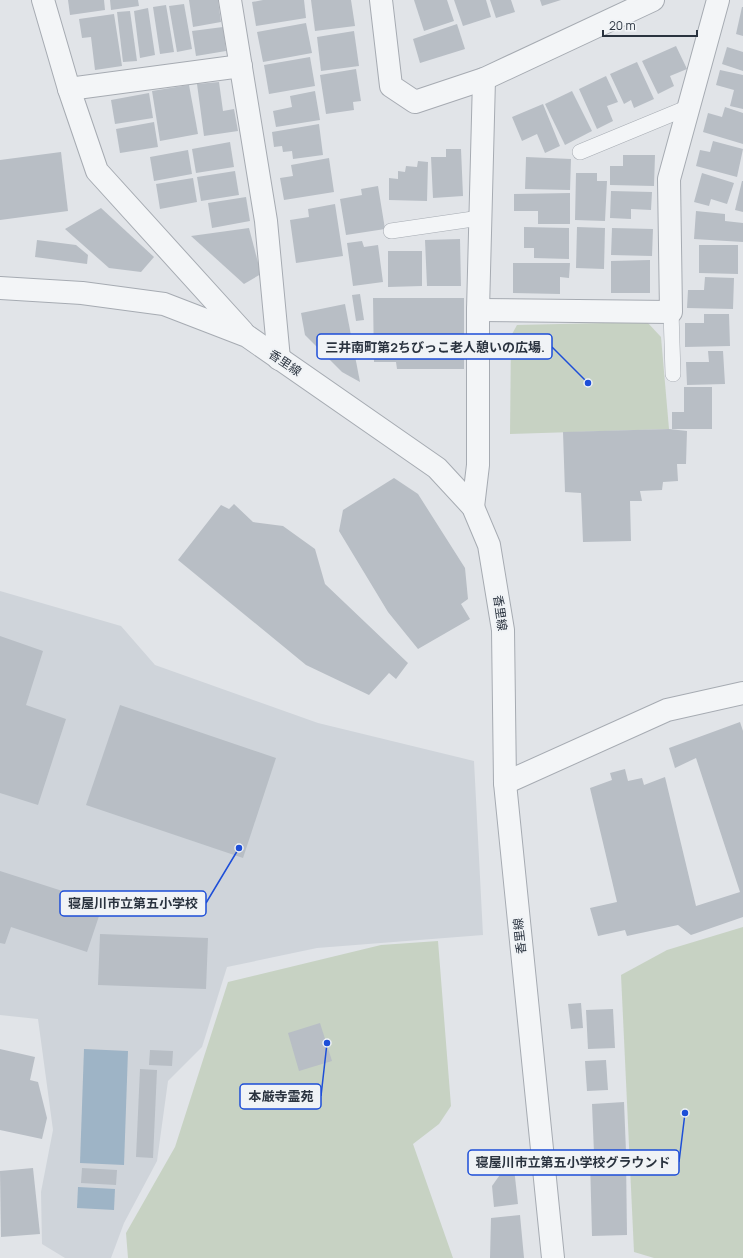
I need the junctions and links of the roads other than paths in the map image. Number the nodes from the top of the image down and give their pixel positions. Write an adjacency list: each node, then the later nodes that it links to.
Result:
1 (43, 0): 8 (street)
2 (230, 0): 6 (street)
3 (381, 0): 7 (street)
4 (653, 0): 7 (street)
5 (718, 0): 9 (street)
6 (241, 66): 8 (street); 17 (street)
7 (484, 79): 11 (street)
8 (69, 89): 16 (street)
9 (689, 108): 10 (lane); 15 (street)
10 (580, 152)
11 (480, 218): 12 (lane); 14 (street)
12 (391, 231)
13 (0, 288): 16 (street, 香里線)
14 (478, 310): 15 (street); 19 (street)
15 (671, 312): 18 (lane)
16 (247, 336): 17 (street, 香里線)
17 (279, 360): 19 (street, 香里線)
18 (673, 374)
19 (473, 507): 21 (street, 香里線)
20 (743, 693): 21 (street)
21 (505, 783): 22 (street, 香里線)
22 (553, 1258)

